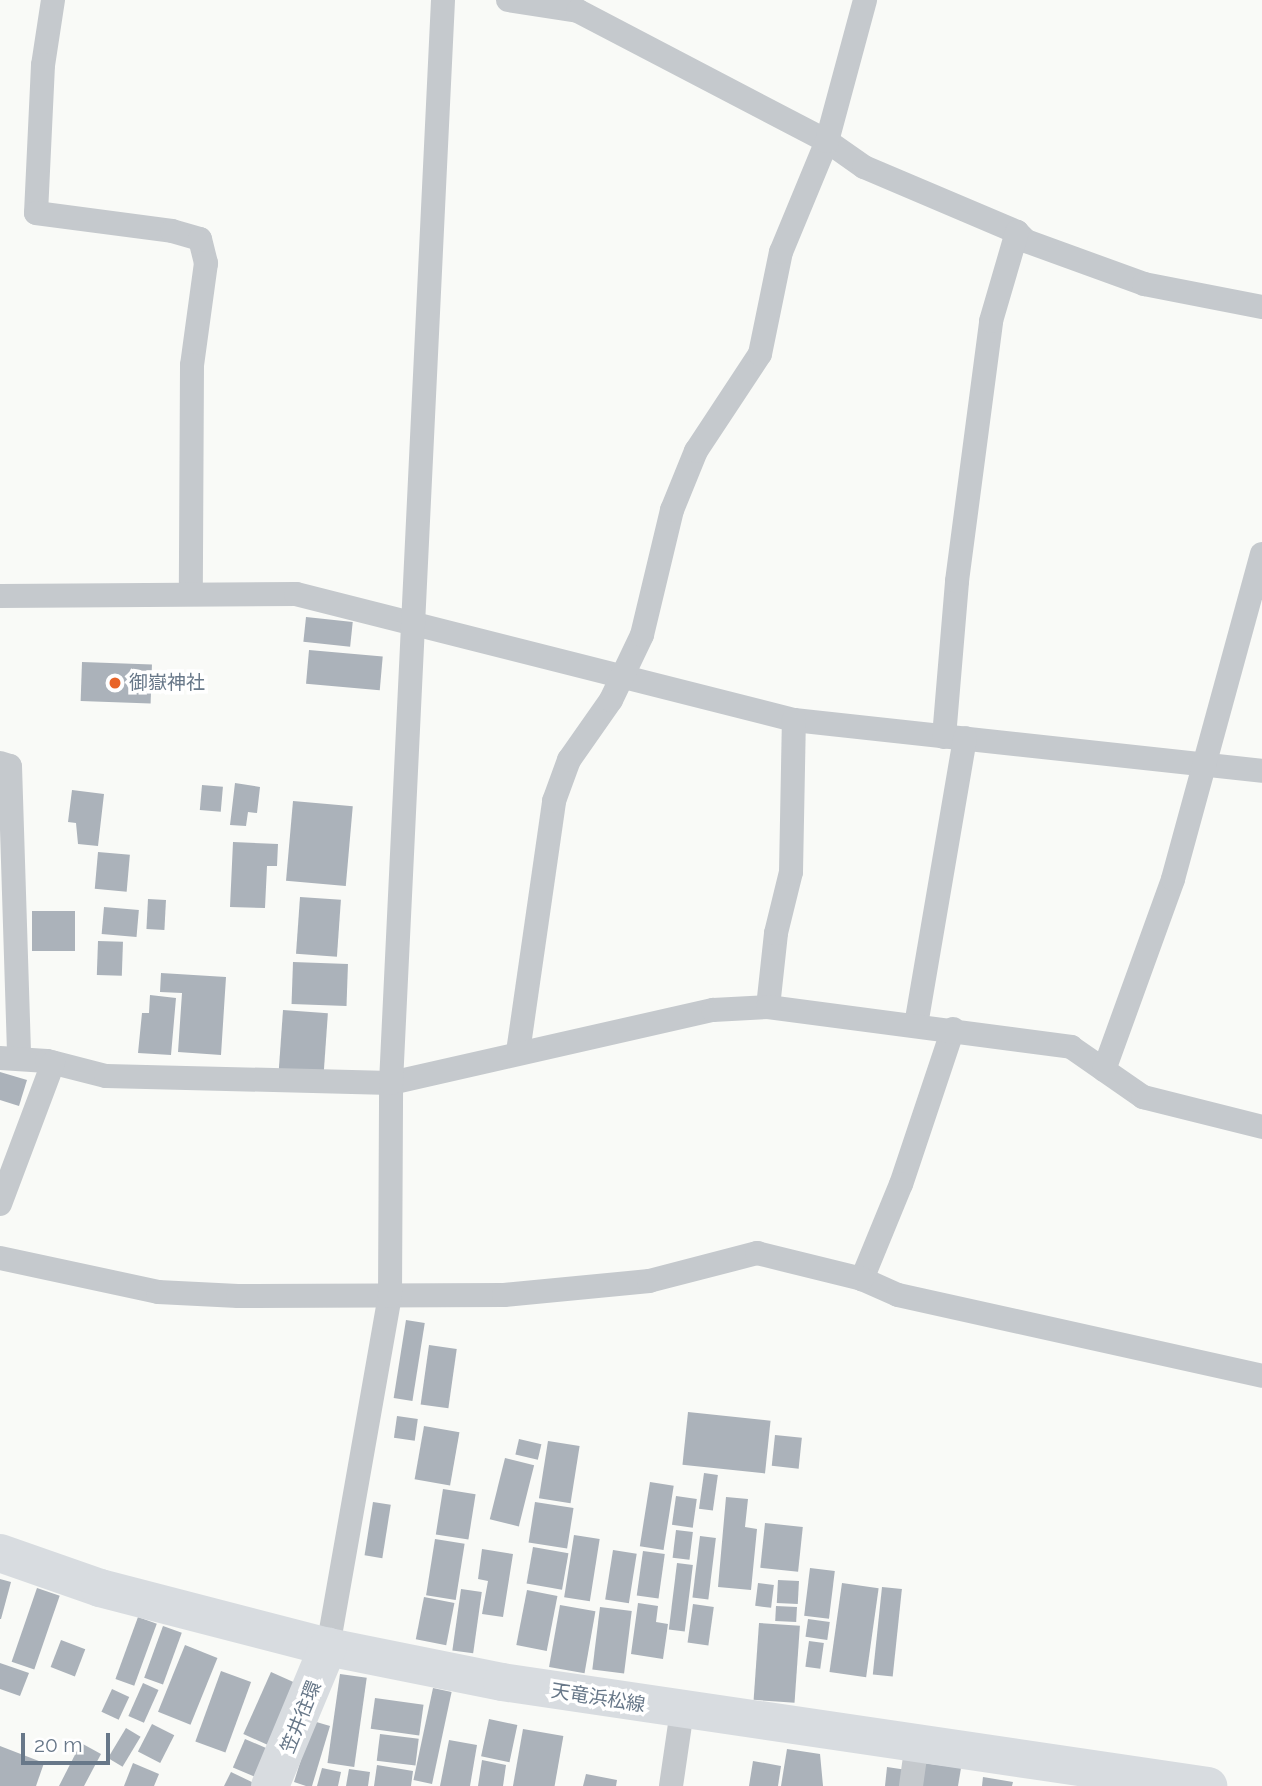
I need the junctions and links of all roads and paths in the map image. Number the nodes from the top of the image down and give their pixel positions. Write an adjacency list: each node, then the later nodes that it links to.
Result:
1 (53, 0): 9 (street)
2 (443, 0): 11 (street)
3 (508, 0): 5 (street)
4 (865, 0): 5 (street)
5 (827, 141): 6 (street); 12 (street)
6 (1017, 232): 7 (street); 14 (street)
7 (1262, 307)
8 (1262, 554): 16 (street)
9 (191, 593): 10 (street); 11 (street)
10 (0, 596)
11 (415, 625): 12 (street); 26 (street)
12 (624, 676): 13 (street); 22 (street)
13 (794, 720): 14 (street); 19 (street)
14 (955, 737): 16 (street); 20 (street)
15 (0, 763): 18 (street)
16 (1207, 765): 17 (street); 25 (street)
17 (1262, 771)
18 (6, 817): 23 (street)
19 (768, 1007): 20 (street); 22 (street)
20 (916, 1025): 21 (street)
21 (953, 1029): 25 (street); 30 (street)
22 (518, 1052): 26 (street)
23 (9, 1058): 24 (street)
24 (53, 1063): 26 (street); 28 (street)
25 (1104, 1070): 27 (street)
26 (391, 1083): 31 (street)
27 (1262, 1127)
28 (0, 1204)
29 (0, 1258): 31 (street)
30 (862, 1279): 31 (street); 32 (street)
31 (390, 1296): 34 (street)
32 (1262, 1376)
33 (0, 1553): 34 (main road, 天竜浜松線)
34 (328, 1647): 35 (main road, 天竜浜松線); 37 (main road, 笠井往環)
35 (682, 1711): 36 (main road, 天竜浜松線); 38 (street)
36 (917, 1743): 39 (street); 40 (main road, 天竜浜松線)
37 (271, 1786)
38 (671, 1786)
39 (911, 1786)
40 (1208, 1786)

